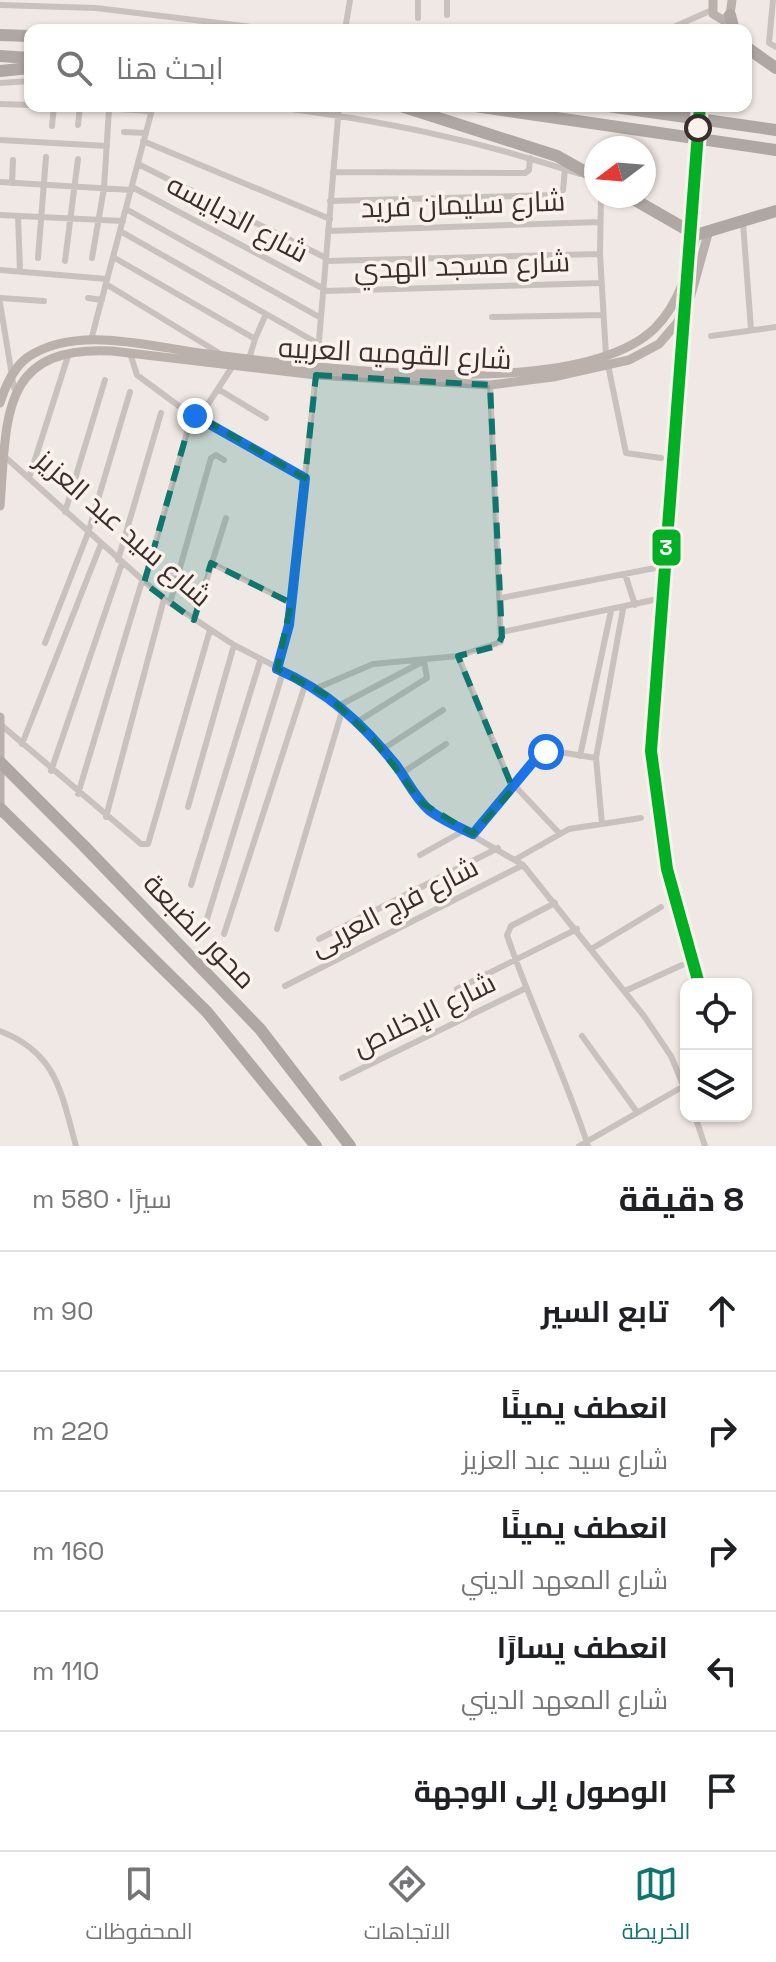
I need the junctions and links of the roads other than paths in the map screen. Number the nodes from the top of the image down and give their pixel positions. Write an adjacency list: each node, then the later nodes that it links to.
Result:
1 (350, 0): 13 (street)
2 (418, 0): 11 (street)
3 (447, 0): 9 (street)
4 (732, 0): 10 (street)
5 (773, 0): 18 (street)
6 (51, 3): 7 (street); 12 (street)
7 (0, 5)
8 (712, 5): 10 (street); 14 (street)
9 (447, 15)
10 (730, 15): 15 (highway)
11 (418, 18)
12 (232, 24)
13 (346, 24)
14 (678, 24)
15 (732, 24)
16 (0, 35): 17 (highway)
17 (24, 36)
18 (773, 45)
19 (752, 51): 22 (highway)
20 (0, 56): 21 (highway)
21 (24, 58)
22 (776, 68)
23 (24, 69): 24 (highway)
24 (0, 71)
25 (24, 81): 26 (street)
26 (0, 83)
27 (0, 104): 28 (street)
28 (24, 105)
29 (53, 112): 40 (street)
30 (79, 112): 39 (street)
31 (109, 112): 46 (street)
32 (151, 112): 43 (street)
33 (315, 112): 38 (street)
34 (338, 112): 38 (street)
35 (420, 112): 55 (highway)
36 (515, 112): 47 (highway)
37 (654, 112): 41 (highway)
38 (338, 115): 49 (street); 54 (street)
39 (78, 125)
40 (52, 126)
41 (776, 130)
42 (124, 132): 43 (street)
43 (146, 133): 45 (street)
44 (0, 140): 46 (street)
45 (143, 141): 52 (street); 72 (street)
46 (107, 146): 61 (street)
47 (776, 150)
48 (46, 157): 59 (street)
49 (530, 158): 53 (street); 54 (street)
50 (78, 159): 60 (street)
51 (13, 160): 58 (street)
52 (138, 164): 62 (street); 84 (street)
53 (565, 169): 56 (street); 63 (street)
54 (333, 172): 63 (street)
55 (584, 172)
56 (584, 175)
57 (0, 182): 58 (street)
58 (12, 183): 59 (street)
59 (44, 184): 60 (street); 70 (street)
60 (75, 186): 61 (street); 71 (street)
61 (104, 188): 62 (street); 73 (street)
62 (131, 188): 66 (street); 90 (street, شارع الدبايسه)
63 (330, 201): 72 (street)
64 (601, 208): 75 (street)
65 (651, 208): 79 (highway)
66 (126, 209): 74 (street); 98 (street)
67 (0, 215): 69 (street)
68 (772, 215): 76 (highway)
69 (18, 216): 70 (street); 87 (street)
70 (41, 217): 71 (street); 82 (street)
71 (71, 218): 73 (street); 85 (street)
72 (330, 219): 78 (street)
73 (99, 220): 74 (street); 83 (street)
74 (123, 221): 77 (street)
75 (600, 222): 78 (street, شارع سليمان فريد); 80 (street)
76 (743, 223): 79 (highway); 100 (street)
77 (120, 231): 81 (street); 95 (street)
78 (328, 231): 84 (street)
79 (702, 234): 111 (street, شارع القوميه العربيه); 111 (street, شارع القوميه العربيه)
80 (600, 254): 84 (street); 89 (street)
81 (113, 257): 88 (street); 102 (street)
82 (38, 258)
83 (92, 258)
84 (326, 259): 90 (street)
85 (65, 261)
86 (0, 270): 87 (street)
87 (20, 271): 88 (street)
88 (107, 282): 92 (street); 109 (street)
89 (601, 283): 90 (street, شارع مسجد الهدي); 96 (street)
90 (324, 290): 98 (street)
91 (88, 298): 92 (street)
92 (102, 300): 103 (street)
93 (44, 301): 94 (street)
94 (0, 304): 104 (street)
95 (266, 314): 102 (street); 105 (street)
96 (603, 315): 97 (street); 111 (street)
97 (492, 317)
98 (321, 318): 105 (street)
99 (776, 327): 100 (street)
100 (751, 329): 101 (street)
101 (711, 336)
102 (255, 339): 110 (street)
103 (91, 340): 109 (street, شارع القوميه العربيه); 114 (street, شارع القوميه العربيه)
104 (7, 344): 106 (street); 114 (street)
105 (319, 344): 112 (street)
106 (0, 351)
107 (69, 353): 108 (street, شارع القوميه العربيه); 114 (street, شارع القوميه العربيه); 125 (street)
108 (130, 353): 110 (street, شارع القوميه العربيه); 120 (street)
109 (224, 356): 110 (street, شارع القوميه العربيه)
110 (240, 361): 112 (street, شارع القوميه العربيه); 112 (street, شارع القوميه العربيه); 116 (street)
111 (607, 361): 112 (street, شارع القوميه العربيه); 115 (street, شارع القوميه العربيه); 123 (street)
112 (316, 370): 115 (street, شارع القوميه العربيه); 126 (street)
113 (105, 380): 128 (street)
114 (9, 381): 118 (street); 122 (street)
115 (490, 385): 137 (street)
116 (218, 389): 120 (street); 121 (street)
117 (130, 392): 130 (street)
118 (0, 403)
119 (161, 413): 132 (street)
120 (199, 416): 126 (street); 136 (street)
121 (266, 418)
122 (4, 456): 125 (street, شارع سيد عبد العزيز); 127 (street)
123 (661, 458)
124 (224, 460): 139 (street)
125 (30, 475): 128 (street, شارع سيد عبد العزيز)
126 (305, 478): 140 (street)
127 (0, 506)
128 (65, 512): 130 (street, شارع سيد عبد العزيز)
129 (226, 518): 133 (street)
130 (88, 533): 131 (street, شارع سيد عبد العزيز); 147 (street)
131 (101, 544): 132 (street, شارع سيد عبد العزيز); 160 (street)
132 (120, 562): 136 (street, شارع سيد عبد العزيز); 166 (street)
133 (211, 563): 140 (street); 144 (street)
134 (655, 568): 135 (street)
135 (625, 574): 137 (street); 141 (street)
136 (143, 582): 139 (street, شارع سيد عبد العزيز); 169 (street)
137 (501, 598): 146 (street)
138 (653, 600): 141 (street)
139 (167, 601): 144 (street, شارع سيد عبد العزيز); 172 (street)
140 (291, 603): 152 (street)
141 (635, 605): 142 (street)
142 (623, 609): 143 (street); 164 (street)
143 (611, 611): 146 (street); 163 (street)
144 (194, 620): 145 (street, شارع سيد عبد العزيز)
145 (210, 630): 148 (street, شارع سيد عبد العزيز); 172 (street)
146 (502, 632): 149 (street)
147 (45, 643)
148 (234, 645): 150 (street, شارع سيد عبد العزيز); 170 (street)
149 (458, 656): 151 (street); 168 (street)
150 (260, 661): 152 (street, شارع سيد عبد العزيز); 181 (street)
151 (424, 661): 154 (street); 155 (street); 158 (street)
152 (280, 670): 153 (street, شارع سيد عبد العزيز); 184 (street)
153 (306, 682): 154 (street, شارع سيد عبد العزيز); 187 (street)
154 (317, 688): 155 (street, شارع سيد عبد العزيز)
155 (341, 706): 158 (street, شارع سيد عبد العزيز); 185 (street)
156 (443, 710): 162 (street)
157 (0, 717): 159 (street)
158 (357, 722): 162 (street, شارع سيد عبد العزيز)
159 (0, 724): 160 (street); 171 (street)
160 (22, 744): 166 (street)
161 (446, 744): 167 (street)
162 (383, 749): 167 (street, شارع سيد عبد العزيز)
163 (580, 756): 164 (street); 168 (street)
164 (596, 758): 174 (street)
165 (0, 762): 206 (highway, محور الضبعة, bridge)
166 (51, 771): 169 (street)
167 (402, 773): 175 (street, شارع سيد عبد العزيز)
168 (514, 787): 175 (street); 176 (street)
169 (78, 794): 172 (street)
170 (188, 807)
171 (0, 811): 205 (highway, محور الضبعة, bridge)
172 (106, 817)
173 (641, 818): 174 (street)
174 (602, 824): 176 (street)
175 (469, 832): 177 (street, شارع سيد عبد العزيز); 178 (street)
176 (560, 834): 179 (street)
177 (498, 848): 179 (street, شارع سيد عبد العزيز); 188 (street)
178 (420, 855)
179 (516, 859): 180 (street, شارع سيد عبد العزيز)
180 (523, 865): 182 (street, شارع سيد عبد العزيز); 192 (street, شارع فرج العربى)
181 (191, 885)
182 (555, 903): 186 (street, شارع سيد عبد العزيز); 190 (street)
183 (661, 907): 189 (street)
184 (206, 922)
185 (277, 929)
186 (577, 929): 189 (street, شارع سيد عبد العزيز); 190 (street)
187 (224, 934)
188 (319, 939)
189 (593, 948): 195 (street, شارع سيد عبد العزيز)
190 (516, 962): 193 (street); 194 (street)
191 (682, 965): 195 (street)
192 (285, 986)
193 (526, 988): 199 (street, شارع الإخلاص); 203 (street)
194 (457, 989)
195 (625, 991): 198 (street, شارع سيد عبد العزيز)
196 (0, 1031): 204 (street)
197 (582, 1036): 201 (street)
198 (680, 1077)
199 (342, 1078)
200 (680, 1091): 201 (street)
201 (637, 1112): 203 (street)
202 (697, 1122): 208 (street)
203 (588, 1144): 207 (street)
204 (76, 1146)
205 (316, 1146)
206 (350, 1146)
207 (579, 1146)
208 (705, 1146)

